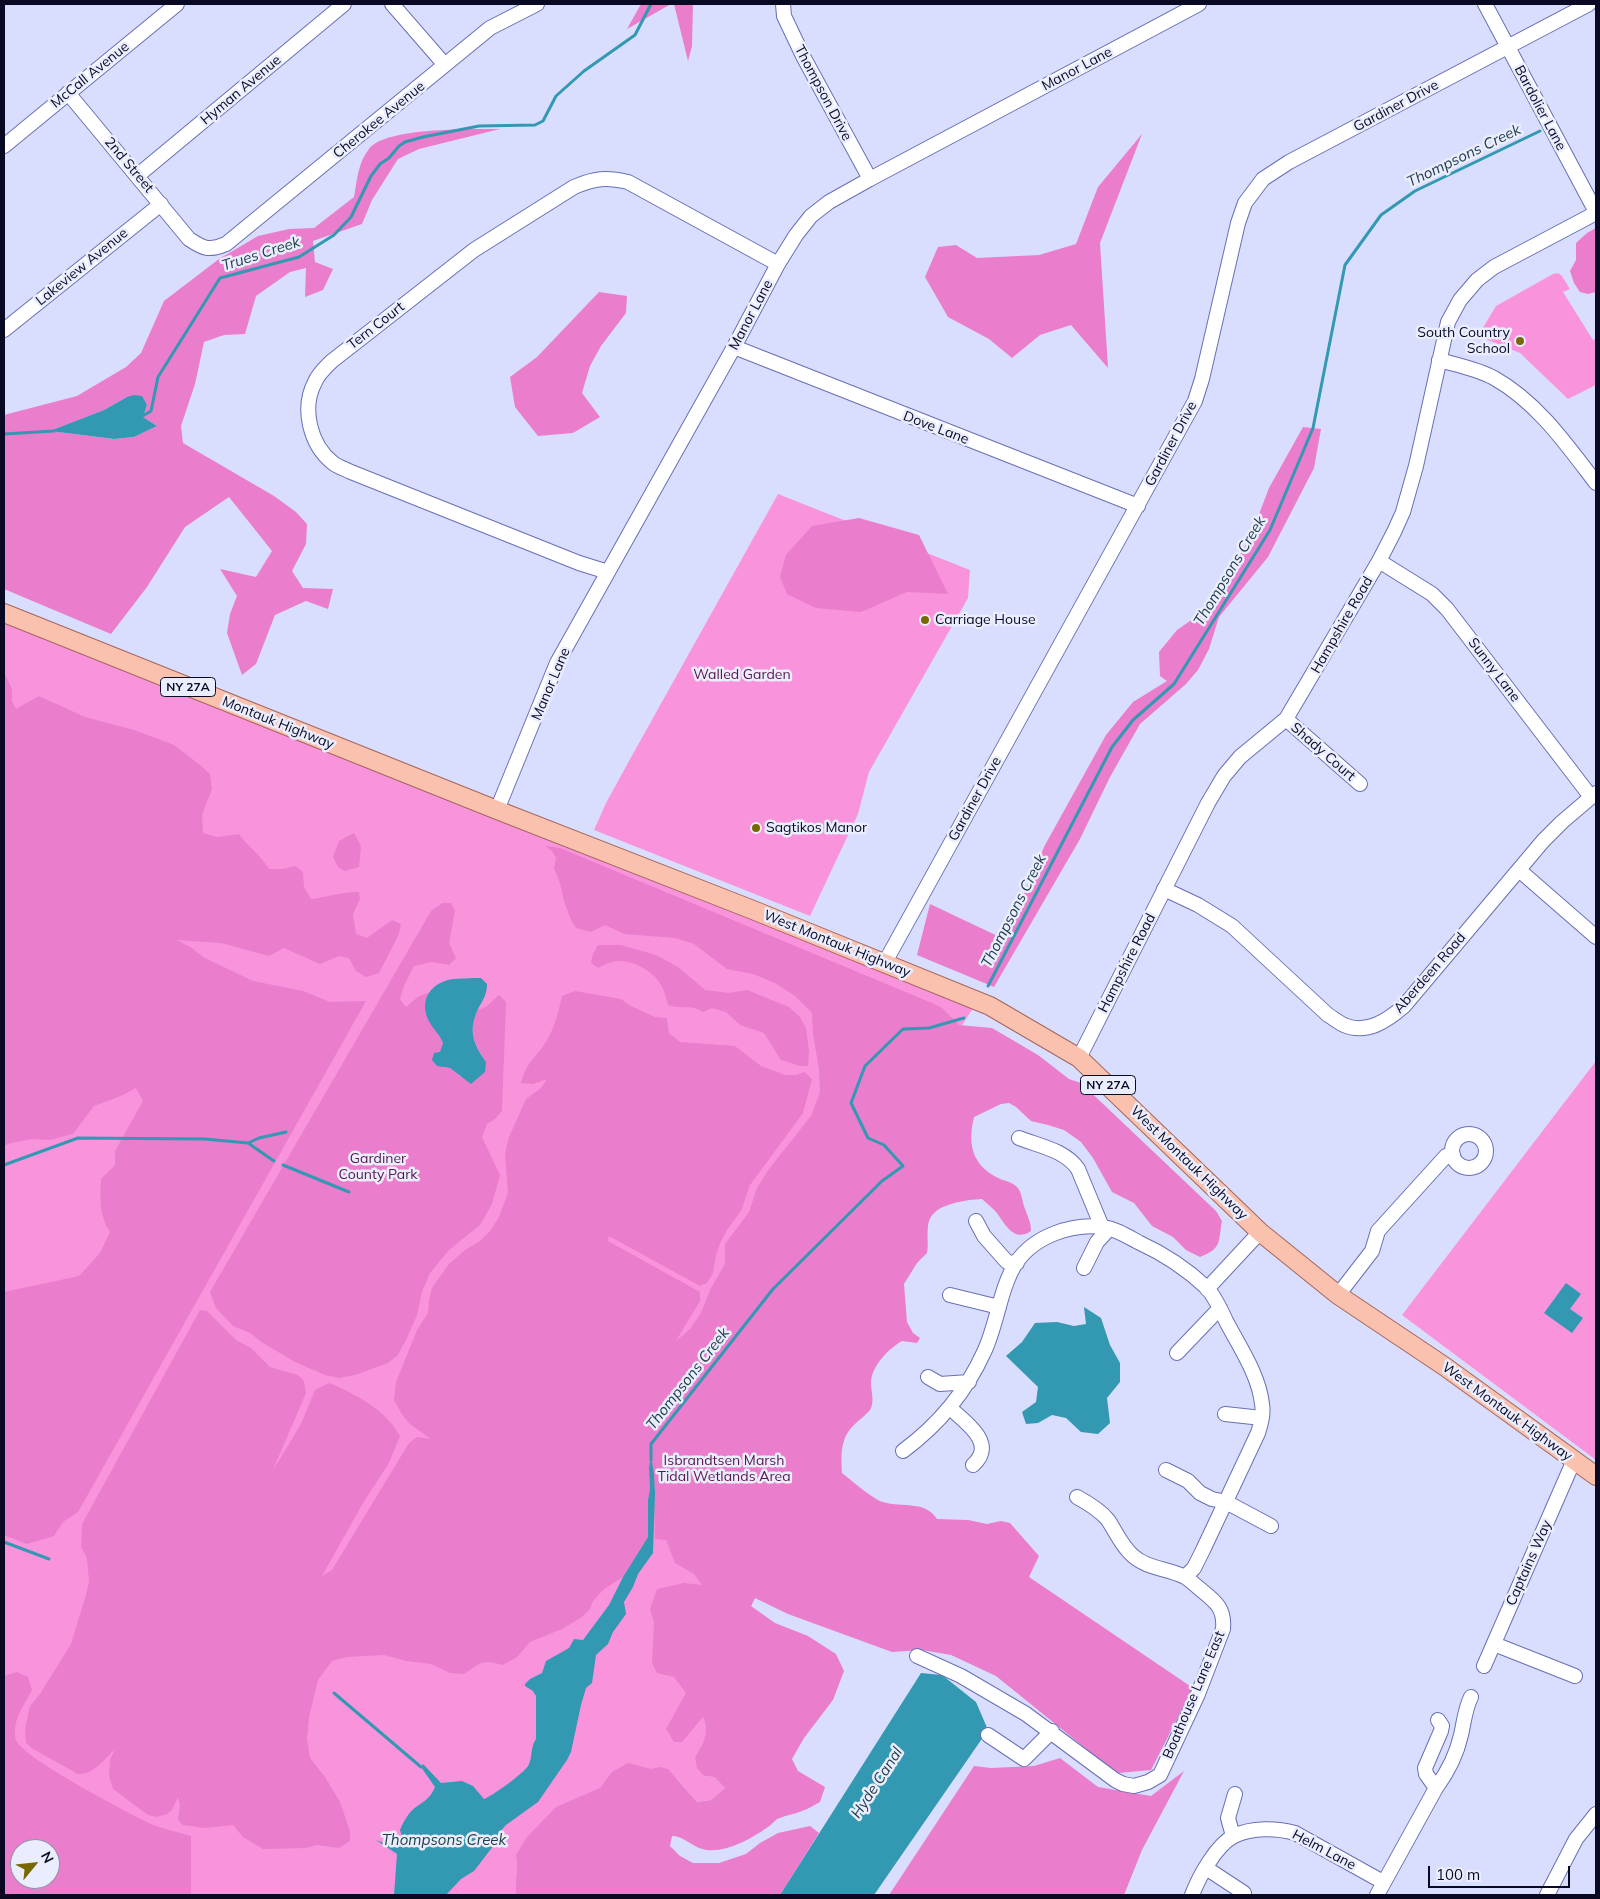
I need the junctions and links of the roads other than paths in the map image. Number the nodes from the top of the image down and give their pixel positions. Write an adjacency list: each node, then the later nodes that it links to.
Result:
1 (176, 4): 11 (street, McCall Avenue)
2 (344, 4): 13 (street, Hyman Avenue)
3 (392, 4): 10 (street)
4 (537, 4): 10 (street, Cherokee Avenue)
5 (783, 4): 14 (street, Thompson Drive)
6 (1199, 4): 14 (street, Manor Lane)
7 (1485, 4): 9 (street, Bardolier Lane)
8 (1589, 4): 9 (street, Gardiner Drive)
9 (1508, 47): 16 (street, Bardolier Lane); 23 (street, Gardiner Drive)
10 (445, 66): 17 (street, Cherokee Avenue)
11 (68, 93): 12 (street, McCall Avenue); 13 (street, 2nd Street)
12 (4, 146)
13 (137, 176): 15 (street, 2nd Street)
14 (870, 179): 18 (street, Manor Lane)
15 (161, 204): 17 (street, 2nd Street); 19 (street, Lakeview Avenue)
16 (1596, 212): 21 (street, Hampshire Road)
17 (189, 238)
18 (778, 264): 20 (street, Manor Lane); 25 (street, Tern Court)
19 (4, 330)
20 (734, 348): 23 (street, Dove Lane); 25 (street, Manor Lane)
21 (1440, 360): 22 (street); 24 (street, Hampshire Road)
22 (1596, 483)
23 (1138, 506): 34 (street, Gardiner Drive)
24 (1378, 562): 27 (street, Hampshire Road); 29 (street, Sunny Lane)
25 (608, 572): 30 (street, Manor Lane)
26 (4, 613): 30 (main road, Montauk Highway / NY 27A)
27 (1286, 719): 28 (street, Shady Court); 32 (street, Hampshire Road)
28 (1360, 784)
29 (1594, 795): 31 (street, Aberdeen Road)
30 (497, 810): 34 (main road, West Montauk Highway / NY 27A)
31 (1519, 870): 32 (street, Aberdeen Road); 33 (street)
32 (1164, 889): 35 (street, Hampshire Road)
33 (1596, 936)
34 (884, 964): 35 (main road, West Montauk Highway / NY 27A)
35 (1078, 1058): 40 (main road, West Montauk Highway / NY 27A)
36 (1019, 1138): 39 (street)
37 (1453, 1154): 45 (street)
38 (976, 1221): 41 (street)
39 (1106, 1228): 41 (street); 42 (street); 43 (street)
40 (1260, 1232): 43 (street); 45 (main road, West Montauk Highway / NY 27A)
41 (1016, 1263): 46 (street)
42 (1084, 1268)
43 (1208, 1289): 47 (street)
44 (950, 1295): 46 (street)
45 (1338, 1295): 55 (main road, West Montauk Highway / NY 27A)
46 (999, 1307): 50 (street)
47 (1220, 1308): 48 (street); 53 (street)
48 (1177, 1353)
49 (928, 1377): 50 (street)
50 (969, 1382): 51 (street)
51 (950, 1408): 54 (street); 56 (street)
52 (1225, 1414): 53 (street)
53 (1262, 1418): 60 (street)
54 (903, 1451)
55 (1574, 1460): 58 (main road, West Montauk Highway / NY 27A); 63 (street, Captains Way)
56 (973, 1465)
57 (1166, 1470): 60 (street)
58 (1596, 1476)
59 (1077, 1497): 62 (street, Boathouse Lane East)
60 (1226, 1502): 61 (street); 62 (street)
61 (1271, 1526)
62 (1185, 1577): 69 (street, Boathouse Lane East)
63 (1494, 1644): 65 (street, Captains Way); 66 (street)
64 (917, 1656): 69 (street, Boathouse Lane East)
65 (1484, 1666)
66 (1575, 1676)
67 (1470, 1697): 71 (street)
68 (1438, 1720): 71 (street)
69 (1052, 1732): 70 (street)
70 (988, 1735)
71 (1436, 1788): 76 (street)
72 (1235, 1794): 74 (street)
73 (1596, 1814): 80 (street)
74 (1233, 1836): 75 (street); 76 (street, Helm Lane)
75 (1206, 1868): 77 (street); 78 (street)
76 (1383, 1882): 79 (street)
77 (1244, 1893)
78 (1192, 1895)
79 (1377, 1895)
80 (1546, 1895)

